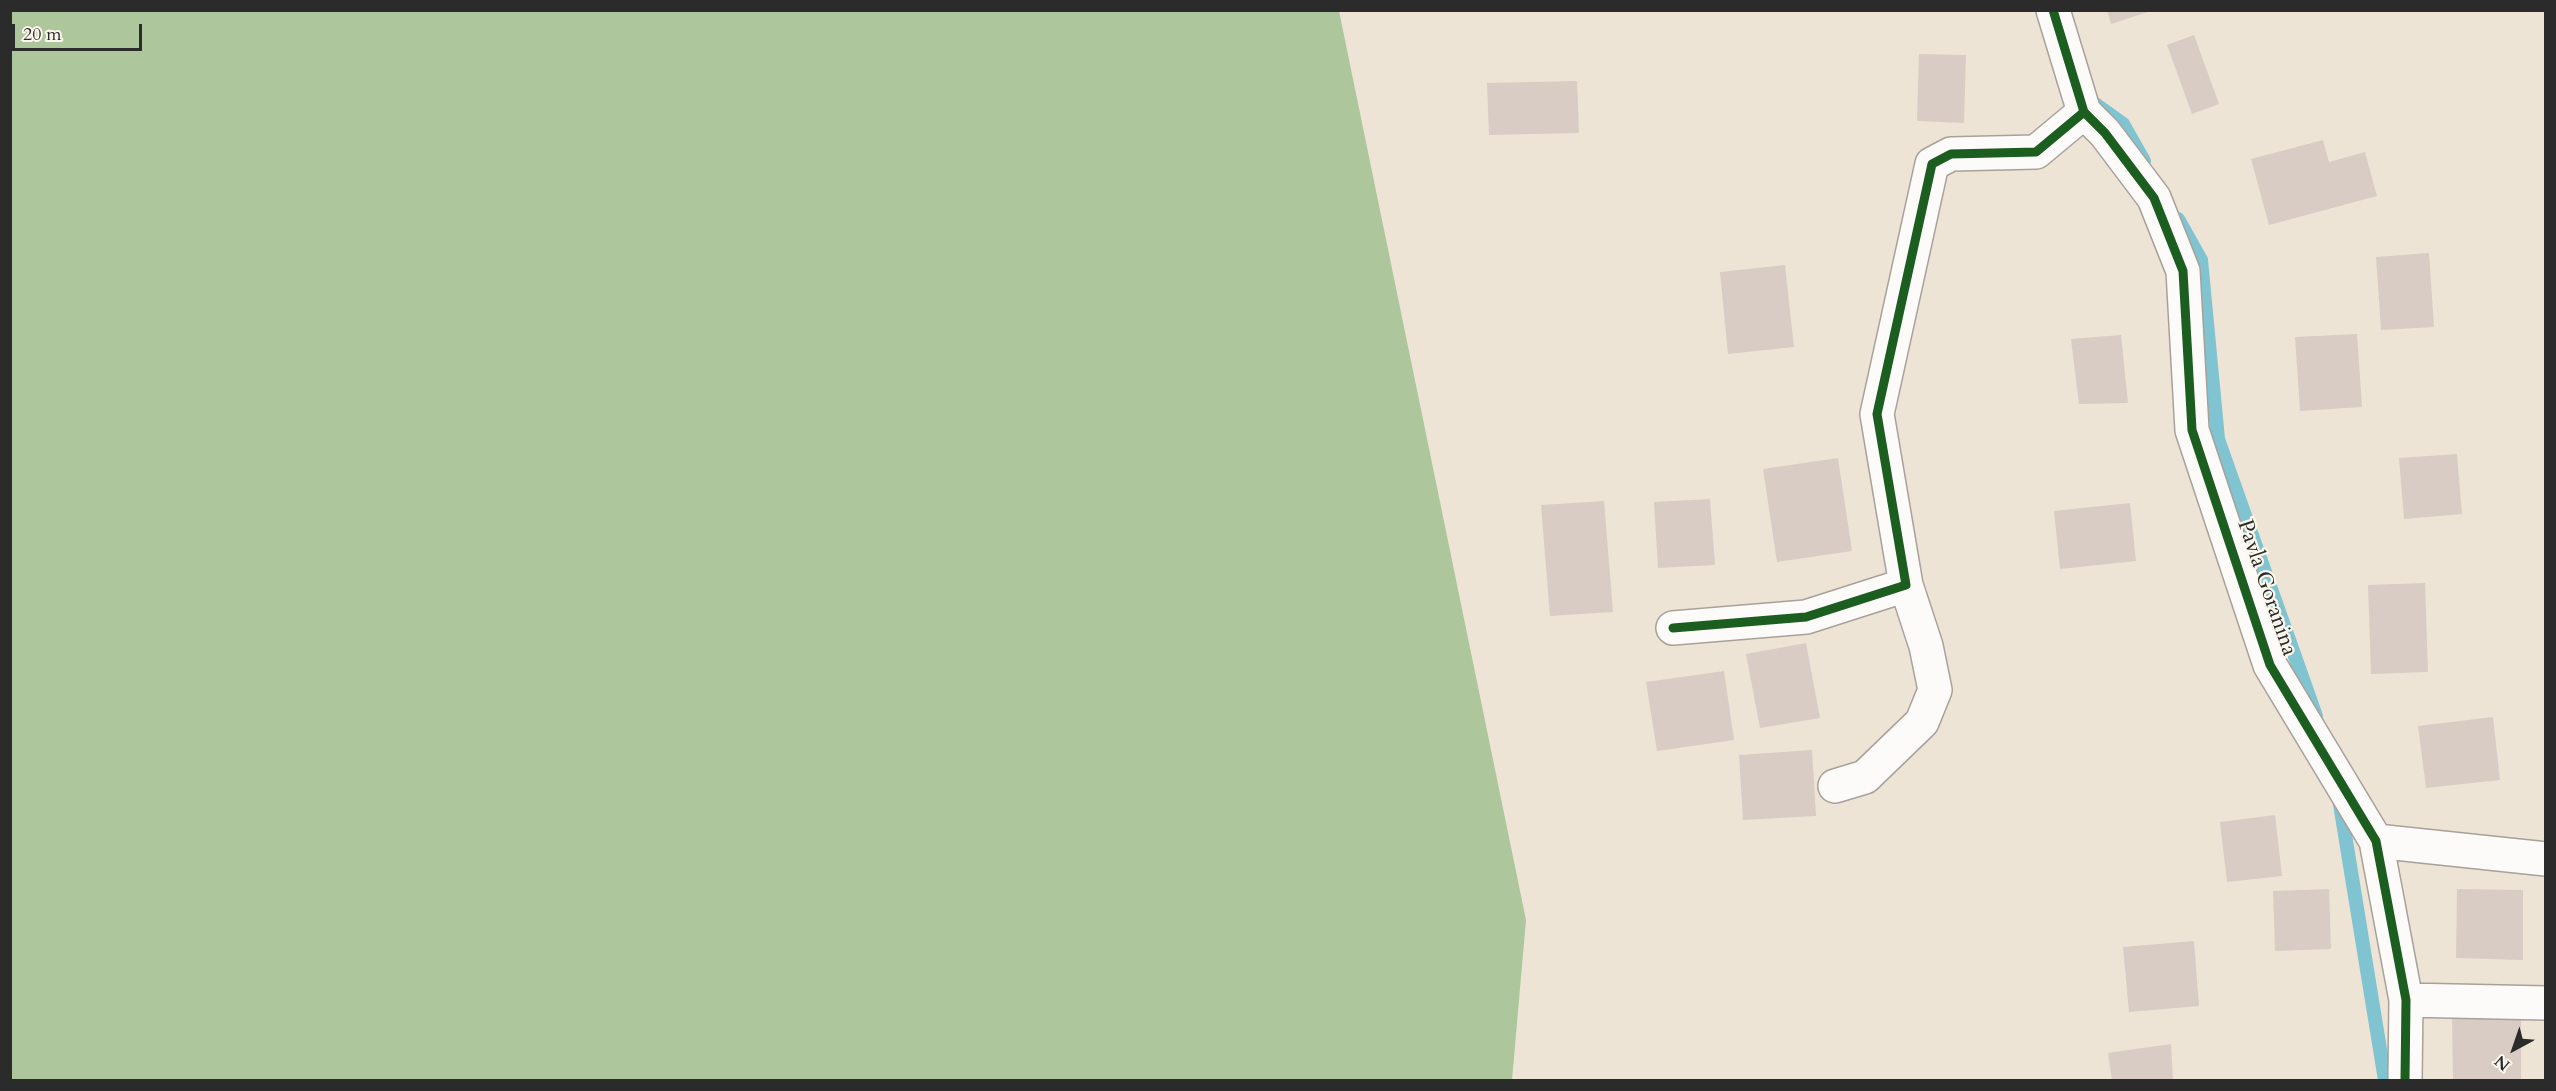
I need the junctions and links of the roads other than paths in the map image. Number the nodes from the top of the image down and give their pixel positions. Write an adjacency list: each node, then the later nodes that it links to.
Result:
1 (2053, 10): 2 (street, Pavla Goranina)
2 (2084, 112): 3 (street); 6 (street, Pavla Goranina)
3 (1906, 585): 4 (street); 5 (street)
4 (1673, 628)
5 (1835, 786)
6 (2376, 842): 7 (street); 8 (street, Pavla Goranina)
7 (2546, 859)
8 (2406, 1000): 9 (street); 10 (street, Pavla Goranina)
9 (2546, 1003)
10 (2404, 1080)

